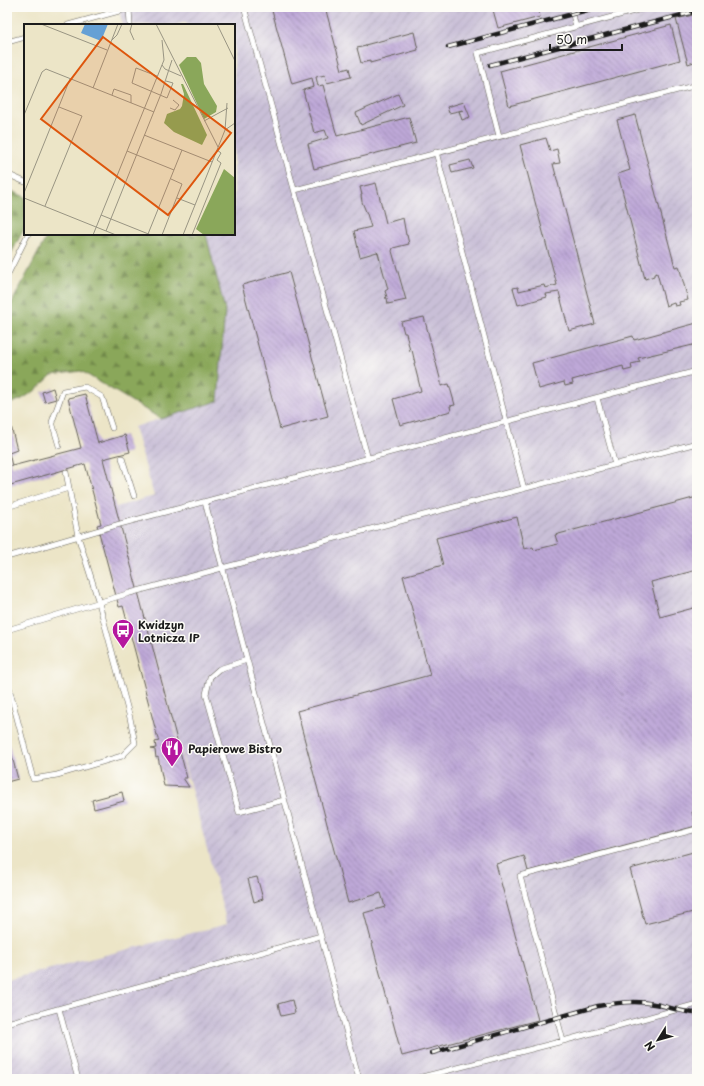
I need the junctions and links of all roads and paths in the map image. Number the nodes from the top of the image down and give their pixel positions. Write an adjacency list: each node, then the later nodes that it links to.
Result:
1 (244, 7): 15 (lane)
2 (571, 7): 7 (lane)
3 (649, 7): 7 (lane)
4 (132, 8): 5 (lane); 6 (lane)
5 (72, 24)
6 (130, 24)
7 (576, 27): 11 (lane)
8 (24, 37): 9 (lane)
9 (8, 41)
10 (697, 85): 11 (lane)
11 (499, 136): 12 (lane)
12 (436, 152): 15 (lane); 20 (lane)
13 (7, 174): 14 (lane)
14 (24, 182)
15 (295, 190): 25 (lane)
16 (28, 235): 17 (lane)
17 (7, 276)
18 (697, 371): 19 (lane)
19 (597, 398): 20 (lane); 26 (lane)
20 (506, 422): 25 (lane); 29 (lane)
21 (112, 428): 23 (lane)
22 (697, 443): 26 (lane)
23 (59, 446)
24 (122, 458): 30 (lane)
25 (368, 459): 31 (lane)
26 (615, 465): 29 (lane)
27 (66, 472): 28 (lane)
28 (69, 488): 32 (lane); 33 (lane)
29 (524, 488): 35 (lane)
30 (134, 496)
31 (205, 502): 33 (lane); 35 (lane)
32 (7, 507)
33 (78, 536): 34 (lane); 36 (lane)
34 (7, 557)
35 (222, 568): 36 (lane); 38 (lane)
36 (99, 603): 37 (lane); 39 (lane)
37 (7, 630)
38 (247, 660): 40 (lane); 40 (lane)
39 (7, 680)
40 (284, 800): 42 (lane)
41 (697, 830): 46 (lane)
42 (321, 936): 44 (lane); 48 (lane)
43 (697, 1004): 46 (lane)
44 (59, 1009): 45 (lane); 47 (lane)
45 (7, 1023)
46 (563, 1041): 49 (lane)
47 (78, 1079)
48 (359, 1079)
49 (414, 1079)

